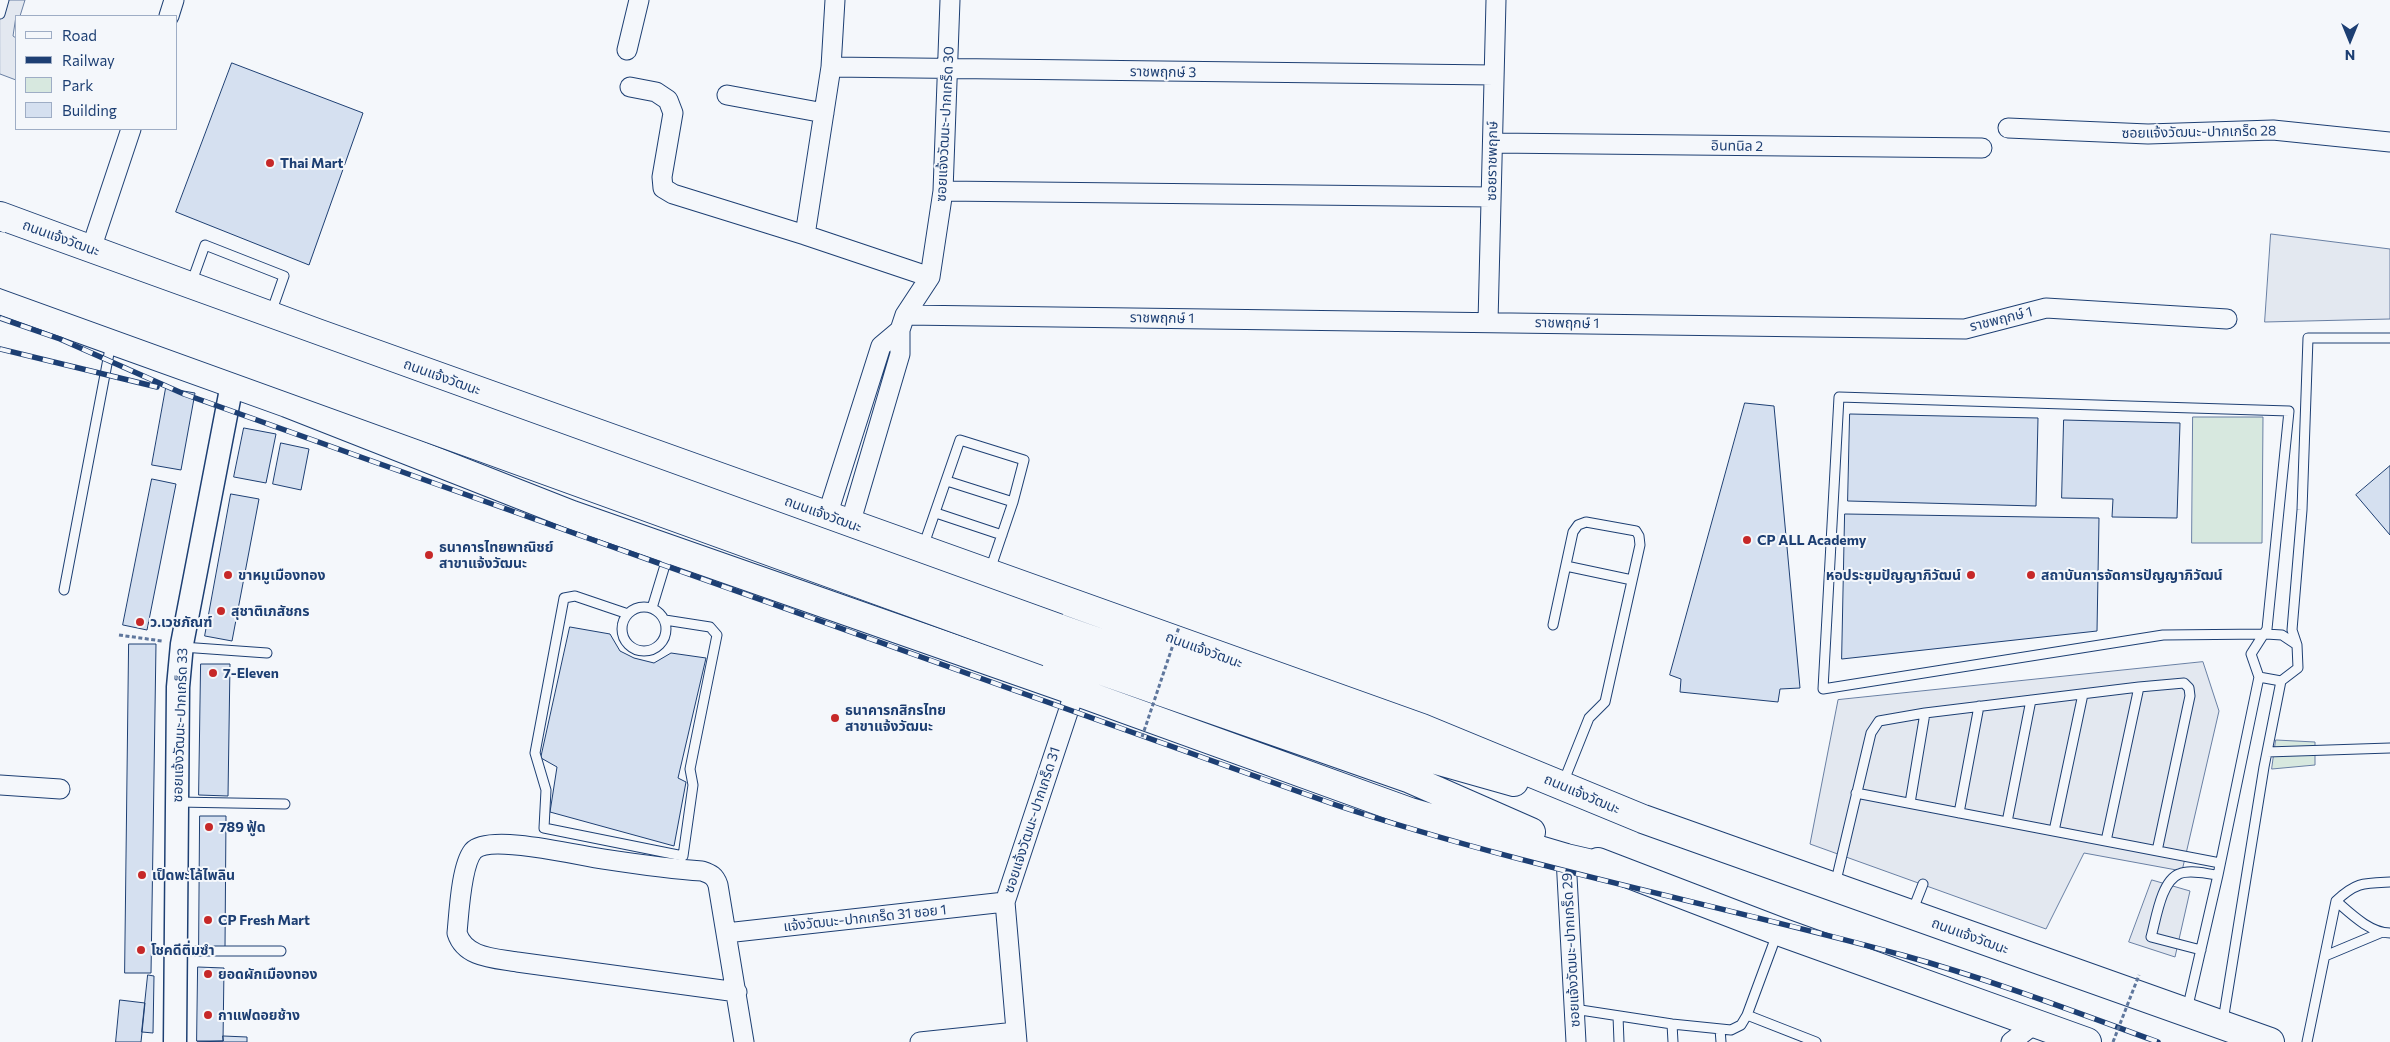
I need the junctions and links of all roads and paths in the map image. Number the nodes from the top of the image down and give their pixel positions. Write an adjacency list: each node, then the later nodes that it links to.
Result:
1 (4, 0): 7 (lane)
2 (174, 0): 8 (street)
3 (640, 0): 9 (street)
4 (835, 0): 10 (street)
5 (950, 0): 11 (street, ซอยแจ้งวัฒนะ-ปากเกร็ด 30)
6 (1496, 0): 12 (street, ซอยราชพฤกษ์)
7 (0, 14)
8 (169, 15)
9 (626, 50)
10 (831, 67): 11 (street, ราชพฤกษ์ 3); 15 (street)
11 (948, 70): 12 (street, ราชพฤกษ์ 3); 21 (street, ซอยแจ้งวัฒนะ-ปากเกร็ด 30)
12 (1494, 75): 19 (street, ซอยราชพฤกษ์)
13 (630, 87): 24 (street)
14 (727, 95): 15 (street)
15 (824, 113): 24 (street)
16 (2008, 128): 18 (street, ซอยแจ้งวัฒนะ-ปากเกร็ด 28)
17 (131, 130): 26 (street)
18 (2390, 142)
19 (1492, 143): 20 (street, อินทนิล 2); 22 (street, ซอยราชพฤกษ์)
20 (1982, 148)
21 (944, 191): 22 (street); 28 (street, ซอยแจ้งวัฒนะ-ปากเกร็ด 30)
22 (1491, 197): 34 (street, ซอยราชพฤกษ์)
23 (0, 216): 26 (main road, ถนนแจ้งวัฒนะ)
24 (806, 234): 28 (street)
25 (0, 246): 58 (main road, ถนนแจ้งวัฒนะ, bridge)
26 (91, 249): 29 (main road, ถนนแจ้งวัฒนะ)
27 (0, 273): 58 (main road, ถนนแจ้งวัฒนะ, bridge)
28 (930, 277): 33 (street, ซอยแจ้งวัฒนะ-ปากเกร็ด 30)
29 (190, 286): 31 (main road, ถนนแจ้งวัฒนะ); 31 (lane)
30 (0, 300): 36 (main road, ถนนแจ้งวัฒนะ)
31 (260, 312): 37 (main road); 38 (main road, ถนนแจ้งวัฒนะ)
32 (2227, 319): 34 (street, ราชพฤกษ์ 1)
33 (902, 322): 34 (street, ราชพฤกษ์ 1); 43 (street, ซอยแจ้งวัฒนะ-ปากเกร็ด 30)
34 (1488, 322)
35 (2390, 338): 59 (lane)
36 (111, 340): 37 (main road, ถนนแจ้งวัฒนะ); 50 (lane)
37 (232, 384): 42 (main road, ถนนแจ้งวัฒนะ); 60 (street, ซอยแจ้งวัฒนะ-ปากเกร็ด 33)
38 (601, 435): 42 (main road); 43 (main road, ถนนแจ้งวัฒนะ)
39 (948, 481): 40 (lane); 40 (lane); 41 (lane)
40 (1013, 502): 44 (lane)
41 (936, 513): 44 (lane); 46 (lane)
42 (572, 515): 45 (main road, ถนนแจ้งวัฒนะ)
43 (839, 520): 46 (main road, ถนนแจ้งวัฒนะ)
44 (1002, 535): 48 (lane)
45 (670, 549): 51 (lane); 65 (main road, ถนนแจ้งวัฒนะ)
46 (922, 549): 48 (main road, ถนนแจ้งวัฒนะ)
47 (1566, 566): 49 (lane); 49 (lane); 54 (lane)
48 (989, 573): 74 (main road, ถนนแจ้งวัฒนะ)
49 (1632, 580): 74 (lane)
50 (64, 590)
51 (652, 608): 52 (lane); 53 (lane)
52 (628, 614): 53 (lane); 53 (lane)
53 (665, 620)
54 (1553, 625)
55 (1179, 627): 70 (path, bridge)
56 (119, 634): 60 (path)
57 (2266, 634): 57 (lane); 59 (lane); 62 (lane)
58 (1053, 640): 81 (main road, ถนนแจ้งวัฒนะ); 88 (main road, ถนนแจ้งวัฒนะ)
59 (2297, 645): 63 (lane)
60 (182, 646): 61 (lane); 77 (street, ซอยแจ้งวัฒนะ-ปากเกร็ด 33)
61 (267, 653)
62 (2259, 677): 63 (lane); 87 (lane)
63 (2281, 681): 72 (lane)
64 (2139, 687): 66 (lane); 84 (lane); 85 (lane)
65 (1075, 691): 86 (main road, ถนนแจ้งวัฒนะ); 94 (street, ซอยแจ้งวัฒนะ-ปากเกร็ด 31)
66 (2083, 694): 67 (lane); 83 (lane)
67 (2031, 700): 68 (lane); 82 (lane)
68 (1979, 706): 69 (lane); 80 (lane)
69 (1925, 713): 76 (lane); 78 (lane)
70 (1142, 737)
71 (2390, 748): 72 (lane)
72 (2267, 752): 112 (lane)
73 (0, 785): 75 (street)
74 (1562, 786): 81 (main road, ถนนแจ้งวัฒนะ)
75 (60, 789)
76 (1856, 793): 78 (lane); 92 (lane)
77 (177, 802): 79 (lane); 101 (street, ซอยแจ้งวัฒนะ-ปากเกร็ด 33)
78 (1910, 803): 80 (lane)
79 (285, 804)
80 (1959, 813): 82 (lane)
81 (1642, 819): 92 (main road, ถนนแจ้งวัฒนะ)
82 (2007, 822): 83 (lane)
83 (2054, 831): 84 (lane)
84 (2106, 841): 85 (lane)
85 (2157, 851): 87 (lane)
86 (1566, 858): 88 (main road, ถนนแจ้งวัฒนะ); 106 (street, ซอยแจ้งวัฒนะ-ปากเกร็ด 29)
87 (2220, 863): 89 (lane)
88 (1614, 869): 96 (main road, ถนนแจ้งวัฒนะ)
89 (2218, 874): 100 (lane); 100 (lane)
90 (2390, 882): 93 (lane)
91 (1922, 884): 95 (lane)
92 (1834, 888): 95 (main road, ถนนแจ้งวัฒนะ)
93 (2336, 901): 98 (lane); 103 (lane)
94 (1005, 902): 97 (street, แจ้งวัฒนะ-ปากเกร็ด 31 ซอย 1); 114 (street, ซอยแจ้งวัฒนะ-ปากเกร็ด 31)
95 (1911, 915): 107 (main road, ถนนแจ้งวัฒนะ)
96 (1778, 931): 108 (lane); 110 (main road, ถนนแจ้งวัฒนะ)
97 (726, 933): 105 (street); 105 (street)
98 (2380, 933): 99 (lane); 103 (lane)
99 (2390, 933)
100 (2201, 950): 107 (lane)
101 (176, 951): 102 (lane); 116 (street, ซอยแจ้งวัฒนะ-ปากเกร็ด 33)
102 (281, 951)
103 (2325, 956): 127 (lane)
104 (2139, 975): 125 (path, bridge)
105 (737, 992): 117 (street)
106 (1574, 1009): 109 (lane); 119 (street, ซอยแจ้งวัฒนะ-ปากเกร็ด 29)
107 (2186, 1013): 112 (main road, ถนนแจ้งวัฒนะ)
108 (1747, 1015): 113 (lane); 123 (lane)
109 (1618, 1016): 111 (lane); 120 (lane)
110 (2036, 1023): 115 (main road, ถนนแจ้งวัฒนะ); 124 (street)
111 (1672, 1024): 113 (lane); 121 (lane)
112 (2223, 1025): 126 (main road, ถนนแจ้งวัฒนะ)
113 (1720, 1029): 122 (lane)
114 (1017, 1037): 118 (street)
115 (2073, 1040)
116 (175, 1042)
117 (744, 1042)
118 (920, 1042)
119 (1576, 1042)
120 (1620, 1042)
121 (1673, 1042)
122 (1721, 1042)
123 (1816, 1042)
124 (2011, 1042)
125 (2113, 1042)
126 (2270, 1042)
127 (2307, 1042)

